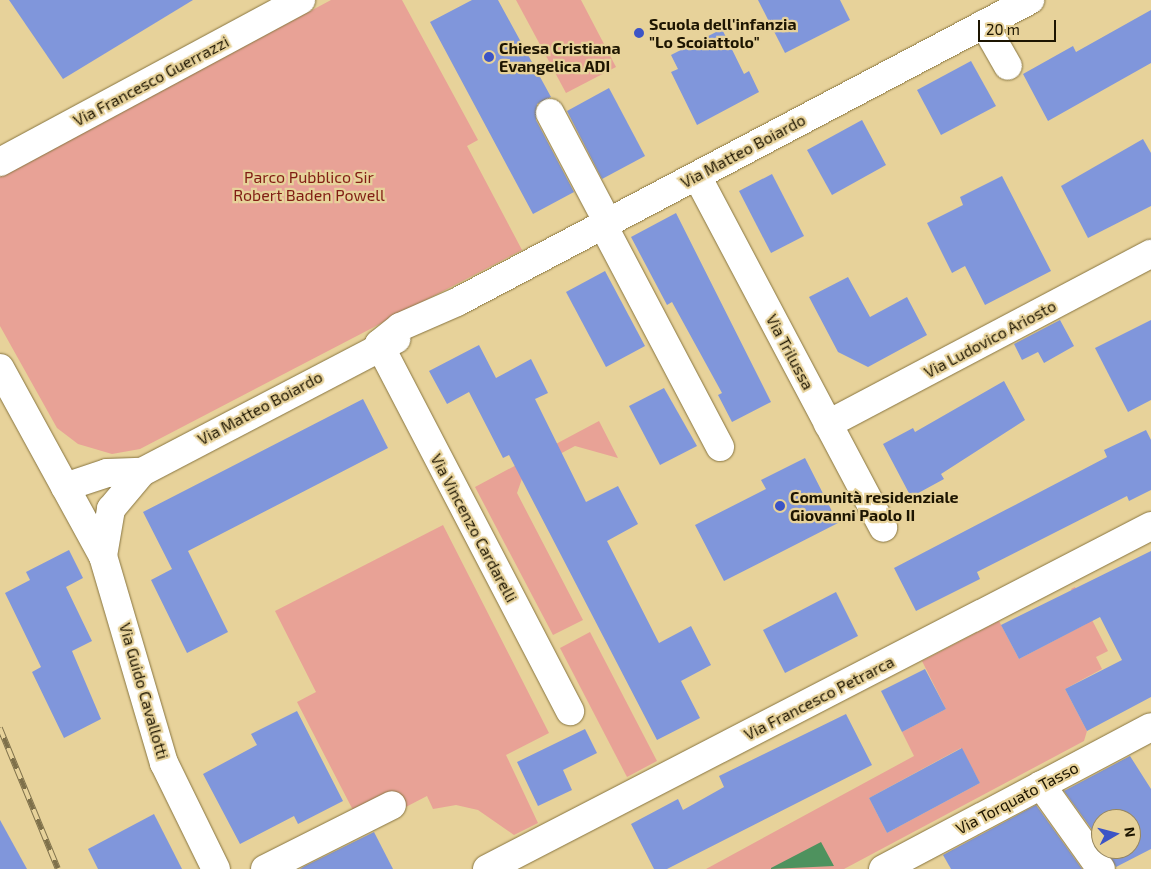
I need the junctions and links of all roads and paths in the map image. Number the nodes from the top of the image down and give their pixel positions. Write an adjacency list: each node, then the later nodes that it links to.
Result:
1 (302, 0): 6 (street, Via Francesco Guerrazzi)
2 (1025, 1): 3 (street, Via Matteo Boiardo)
3 (984, 24): 4 (street); 7 (street, Via Matteo Boiardo)
4 (1008, 66)
5 (550, 113): 8 (street)
6 (0, 162)
7 (697, 176): 8 (street, Via Matteo Boiardo); 12 (street, Via Trilussa)
8 (605, 224): 10 (street, Via Matteo Boiardo); 13 (street)
9 (1151, 254): 12 (street, Via Ludovico Ariosto)
10 (379, 344): 14 (street, Via Matteo Boiardo); 20 (street, Via Vincenzo Cardarelli)
11 (0, 368): 15 (street, Via Guido Cavallotti)
12 (828, 424): 18 (street, Via Trilussa)
13 (720, 447)
14 (142, 472): 15 (street, Via Matteo Boiardo); 16 (street, Via Matteo Boiardo)
15 (72, 499): 16 (street, Via Matteo Boiardo); 19 (street, Via Guido Cavallotti)
16 (116, 499): 19 (street)
17 (1151, 526): 26 (street, Via Francesco Petrarca)
18 (883, 528)
19 (103, 556): 24 (street, Via Guido Cavallotti)
20 (570, 711)
21 (1151, 727): 22 (street, Via Torquato Tasso)
22 (1041, 785): 27 (street, Via Torquato Tasso); 28 (street)
23 (392, 805): 25 (street)
24 (216, 869)
25 (265, 869)
26 (487, 869)
27 (884, 869)
28 (1101, 869)

